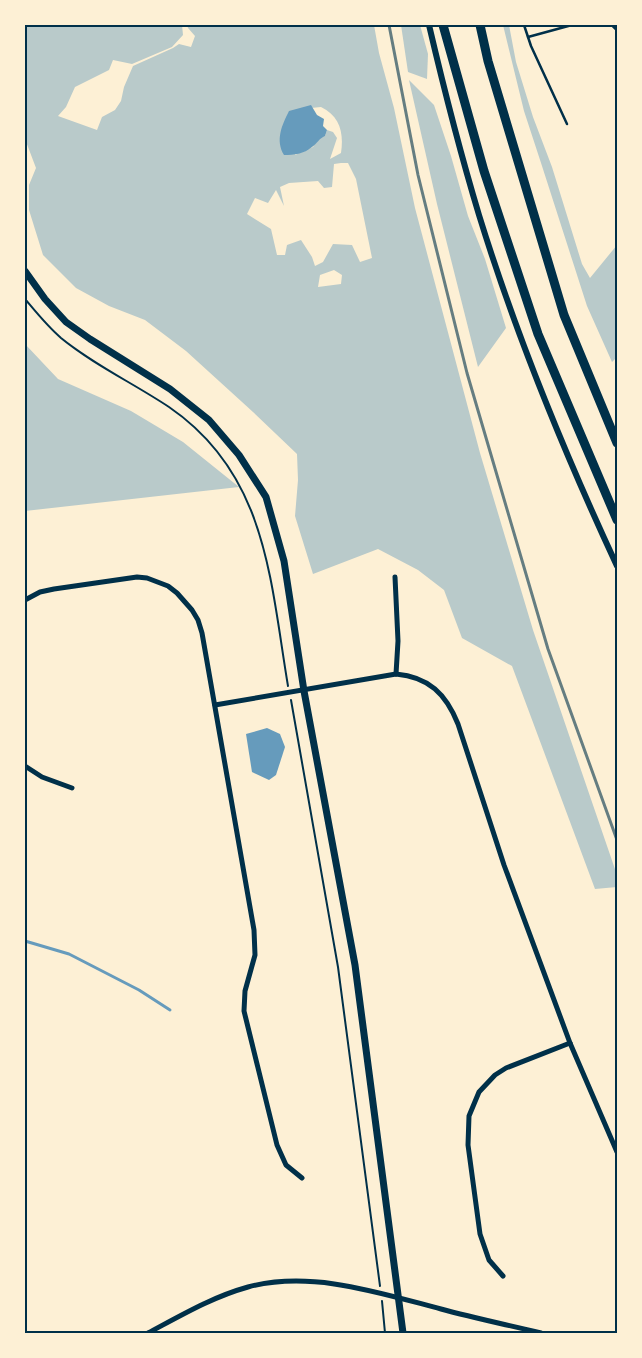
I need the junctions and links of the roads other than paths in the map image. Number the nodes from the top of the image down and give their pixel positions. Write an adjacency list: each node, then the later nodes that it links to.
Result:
1 (429, 25): 13 (street)
2 (443, 25): 12 (highway)
3 (480, 25): 11 (highway)
4 (524, 25): 8 (lane)
5 (572, 25): 8 (lane)
6 (614, 25): 7 (street)
7 (617, 28)
8 (528, 37): 9 (lane)
9 (566, 124)
10 (25, 271): 17 (main road)
11 (617, 443)
12 (617, 520)
13 (617, 566)
14 (395, 577): 16 (street)
15 (25, 600): 18 (street)
16 (396, 674): 17 (street); 21 (street)
17 (304, 691): 18 (street); 25 (main road)
18 (215, 705): 23 (street)
19 (25, 766): 20 (street)
20 (72, 788)
21 (570, 1043): 22 (street); 24 (street)
22 (617, 1152)
23 (302, 1178)
24 (503, 1276)
25 (399, 1298): 26 (street); 27 (main road); 28 (street)
26 (148, 1333)
27 (403, 1333)
28 (541, 1333)

